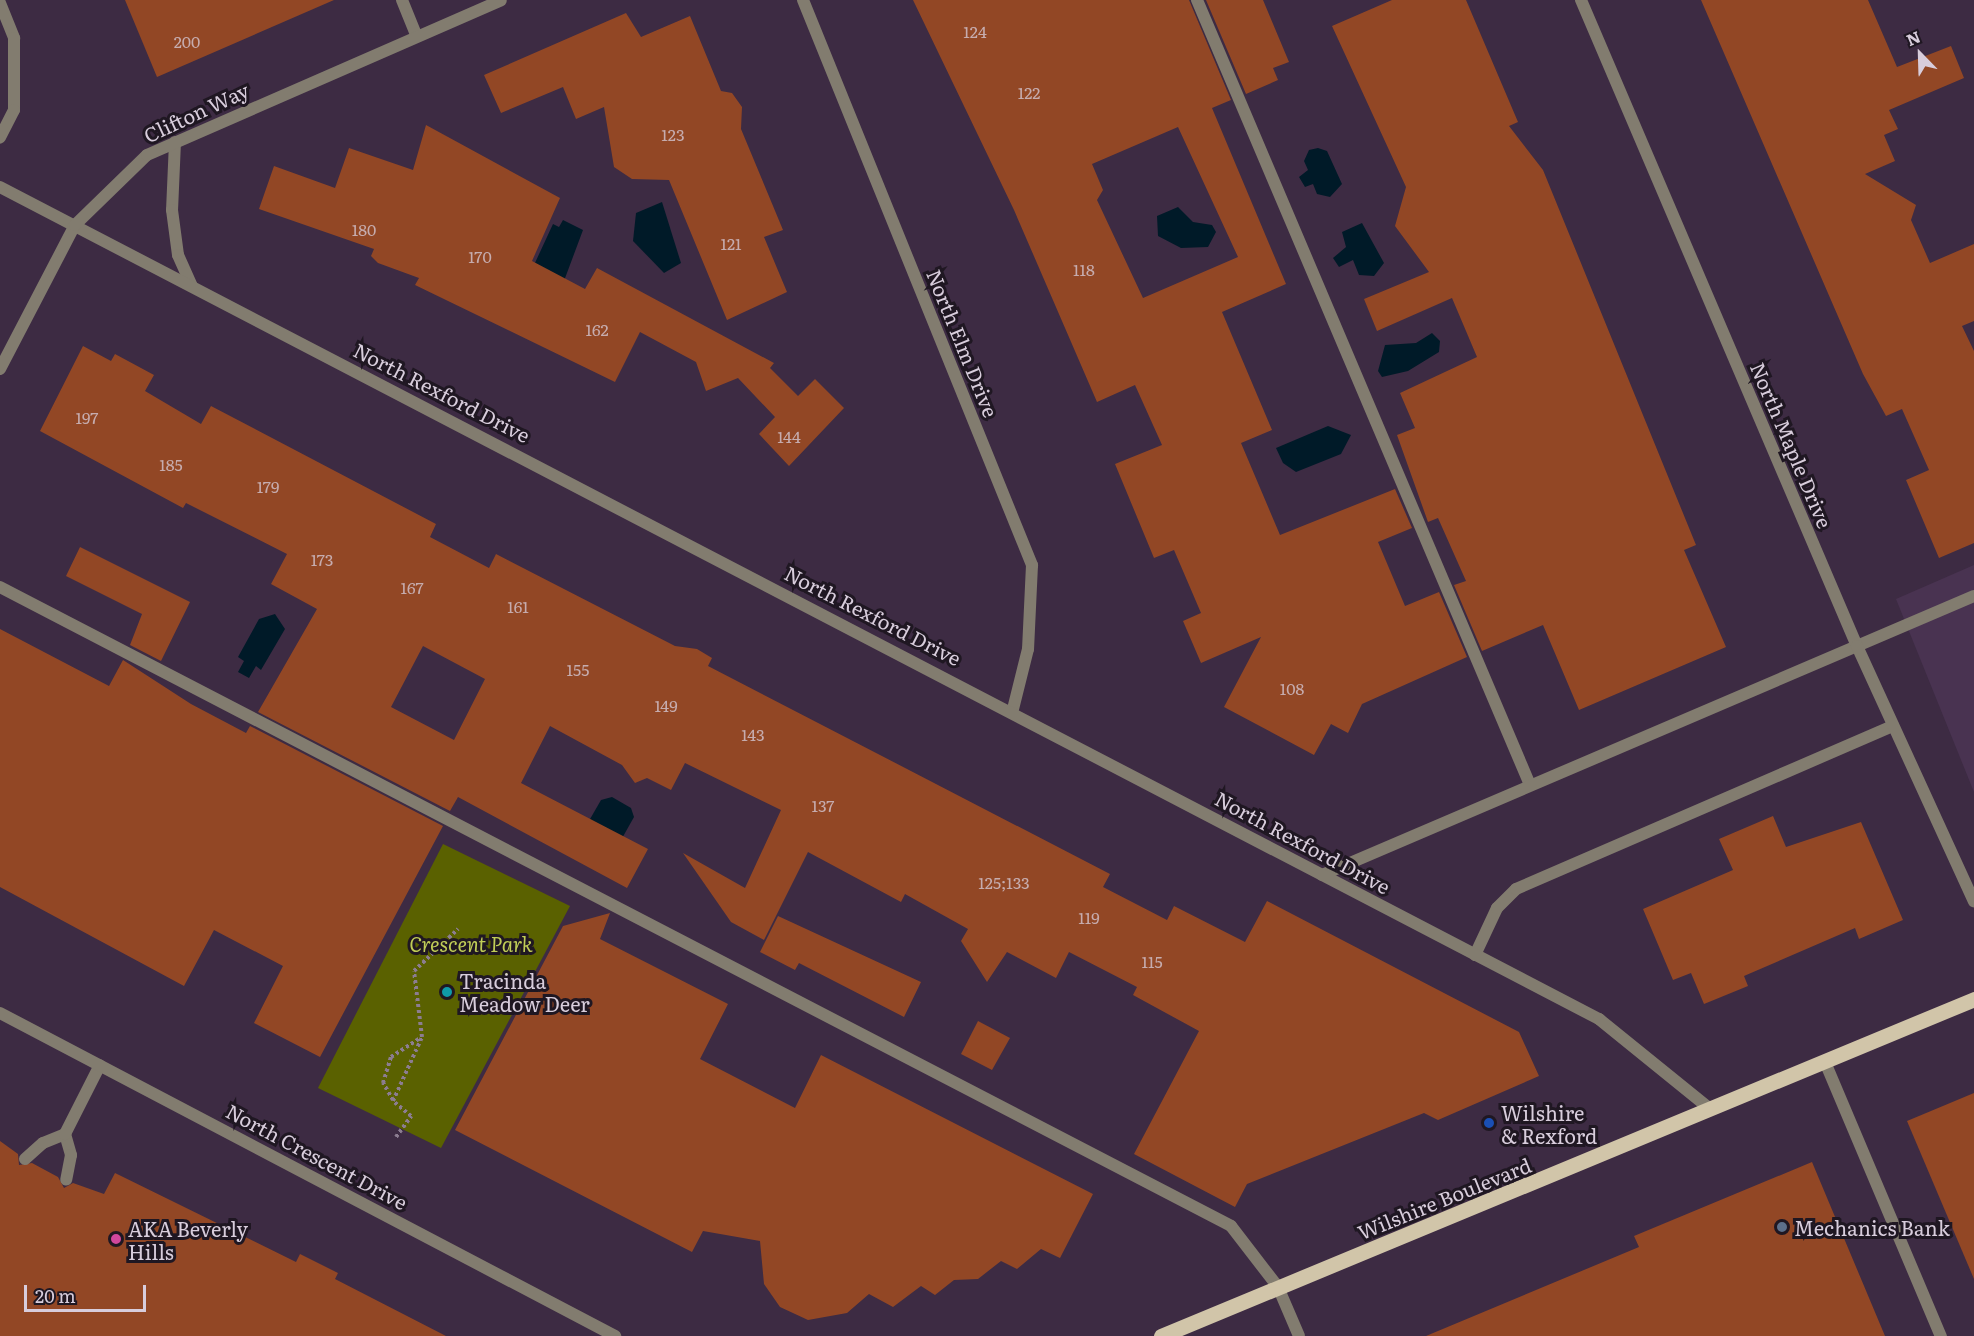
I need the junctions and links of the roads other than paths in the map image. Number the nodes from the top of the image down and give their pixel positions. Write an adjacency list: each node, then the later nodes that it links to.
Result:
1 (402, 0): 7 (street)
2 (501, 0): 7 (street, Clifton Way)
3 (803, 0): 17 (street, North Elm Drive)
4 (1197, 0): 19 (street)
5 (1581, 0): 16 (street, North Maple Drive)
6 (0, 3): 8 (street)
7 (416, 34): 9 (street, Clifton Way)
8 (0, 138)
9 (176, 142): 11 (street, Clifton Way); 12 (street)
10 (0, 186): 11 (street, North Rexford Drive)
11 (75, 225): 12 (street, North Rexford Drive); 13 (street, Clifton Way)
12 (192, 285): 17 (street, North Rexford Drive)
13 (0, 369)
14 (0, 587): 31 (street)
15 (1974, 596): 16 (street)
16 (1857, 646): 18 (street, North Maple Drive); 19 (street)
17 (1013, 709): 20 (street, North Rexford Drive)
18 (1893, 726): 21 (street, North Maple Drive); 22 (street)
19 (1530, 785): 20 (street)
20 (1322, 875): 22 (street, North Rexford Drive)
21 (1974, 902)
22 (1475, 955): 27 (street, North Rexford Drive)
23 (1974, 999): 25 (main road, Wilshire Boulevard)
24 (0, 1013): 26 (street, North Crescent Drive)
25 (1825, 1062): 27 (main road, Wilshire Boulevard); 35 (street)
26 (100, 1065): 28 (street); 32 (street, North Crescent Drive)
27 (1710, 1109): 31 (main road, Wilshire Boulevard)
28 (65, 1134): 29 (street); 30 (street)
29 (25, 1159)
30 (66, 1180)
31 (1278, 1287): 33 (main road, Wilshire Boulevard); 34 (street)
32 (615, 1336)
33 (1161, 1336)
34 (1299, 1336)
35 (1941, 1336)

